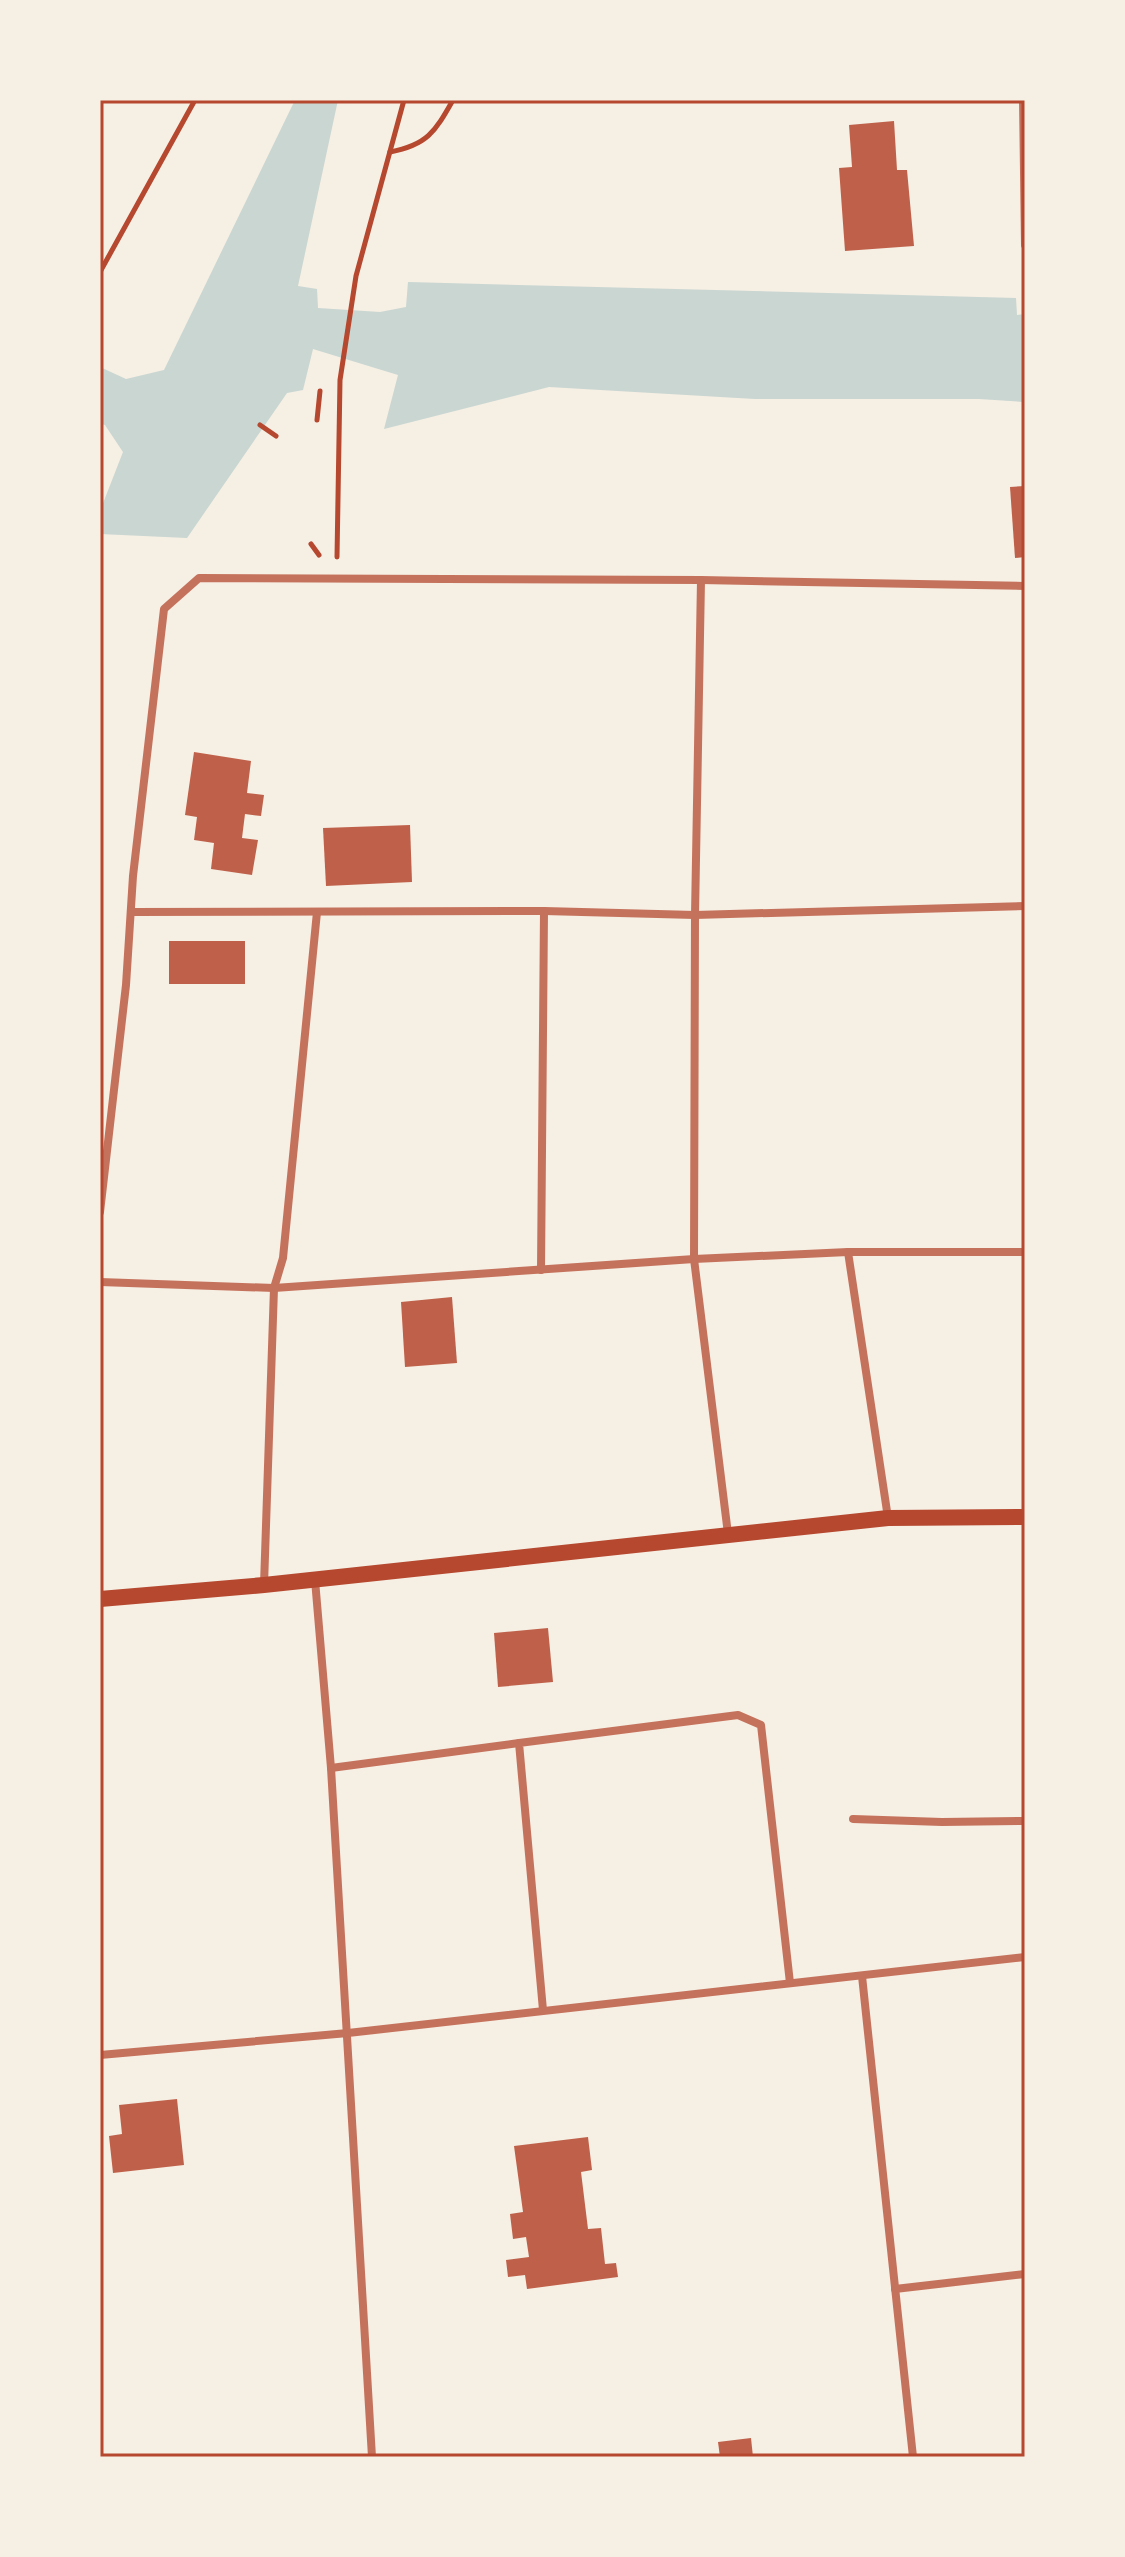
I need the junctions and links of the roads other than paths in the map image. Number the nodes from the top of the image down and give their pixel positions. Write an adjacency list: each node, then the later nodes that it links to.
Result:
1 (1023, 100): 2 (street)
2 (1025, 245)
3 (701, 580): 4 (street); 7 (street); 9 (street)
4 (1025, 586)
5 (1025, 906): 9 (street)
6 (544, 911): 8 (street); 9 (street); 14 (street)
7 (132, 912): 8 (street); 10 (street)
8 (317, 912): 16 (street)
9 (695, 915): 13 (street)
10 (100, 1212)
11 (848, 1252): 12 (street); 13 (street); 18 (street)
12 (1025, 1252)
13 (694, 1259): 14 (street); 19 (street)
14 (541, 1270): 16 (street)
15 (100, 1282): 16 (street)
16 (274, 1288): 21 (street)
17 (1025, 1517): 18 (main road)
18 (888, 1518): 19 (main road)
19 (728, 1534): 20 (main road)
20 (315, 1580): 21 (main road); 24 (street)
21 (264, 1585): 22 (main road)
22 (100, 1599)
23 (519, 1743): 24 (street); 29 (street); 30 (street)
24 (331, 1768): 31 (street)
25 (853, 1819): 26 (street)
26 (1025, 1821)
27 (1025, 1957): 28 (street)
28 (862, 1976): 29 (street); 34 (street)
29 (790, 1983): 30 (street)
30 (543, 2010): 31 (street)
31 (348, 2033): 32 (street); 35 (street)
32 (100, 2055)
33 (1025, 2274): 34 (street)
34 (895, 2289): 36 (street)
35 (372, 2457)
36 (913, 2457)

